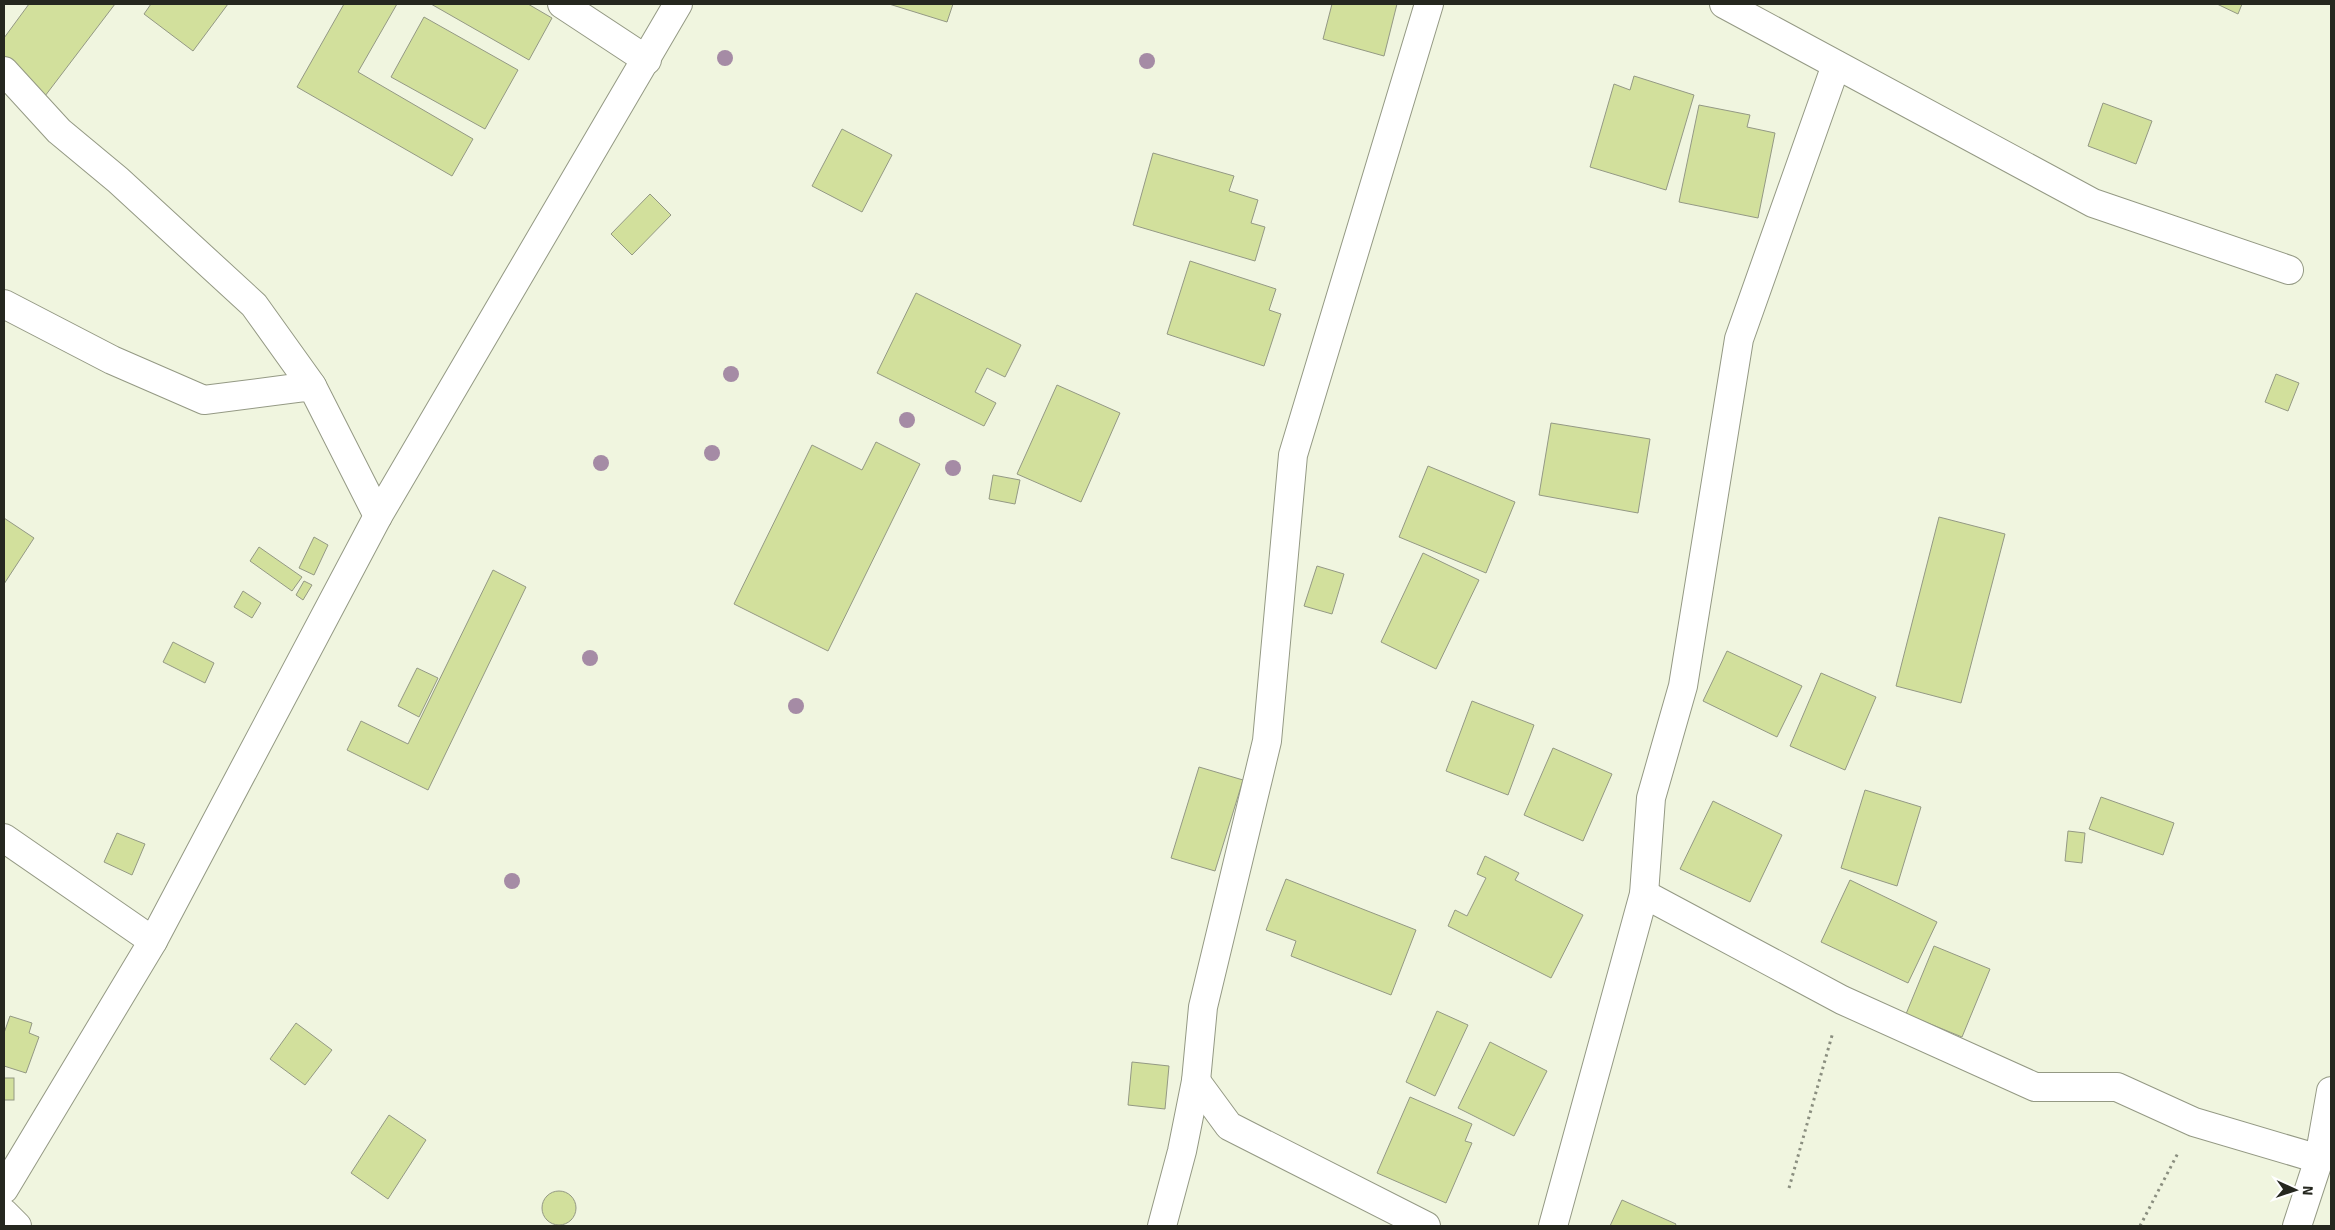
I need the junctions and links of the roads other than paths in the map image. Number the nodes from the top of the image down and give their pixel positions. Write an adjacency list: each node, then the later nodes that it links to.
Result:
1 (562, 4): 5 (street)
2 (678, 4): 5 (street)
3 (1430, 4): 15 (street)
4 (1724, 4): 6 (street)
5 (647, 60): 11 (street)
6 (1836, 65): 8 (street); 13 (street)
7 (4, 71): 10 (street)
8 (2290, 270)
9 (4, 304): 10 (street)
10 (312, 386): 11 (street)
11 (378, 516): 14 (street)
12 (4, 838): 14 (street)
13 (1644, 894): 17 (street); 23 (street)
14 (154, 941): 18 (street)
15 (1196, 1081): 21 (street); 22 (street)
16 (2331, 1091): 17 (street)
17 (2319, 1159): 24 (street)
18 (4, 1189)
19 (4, 1213): 20 (street)
20 (17, 1226)
21 (1162, 1226)
22 (1426, 1226)
23 (1553, 1226)
24 (2298, 1226)

